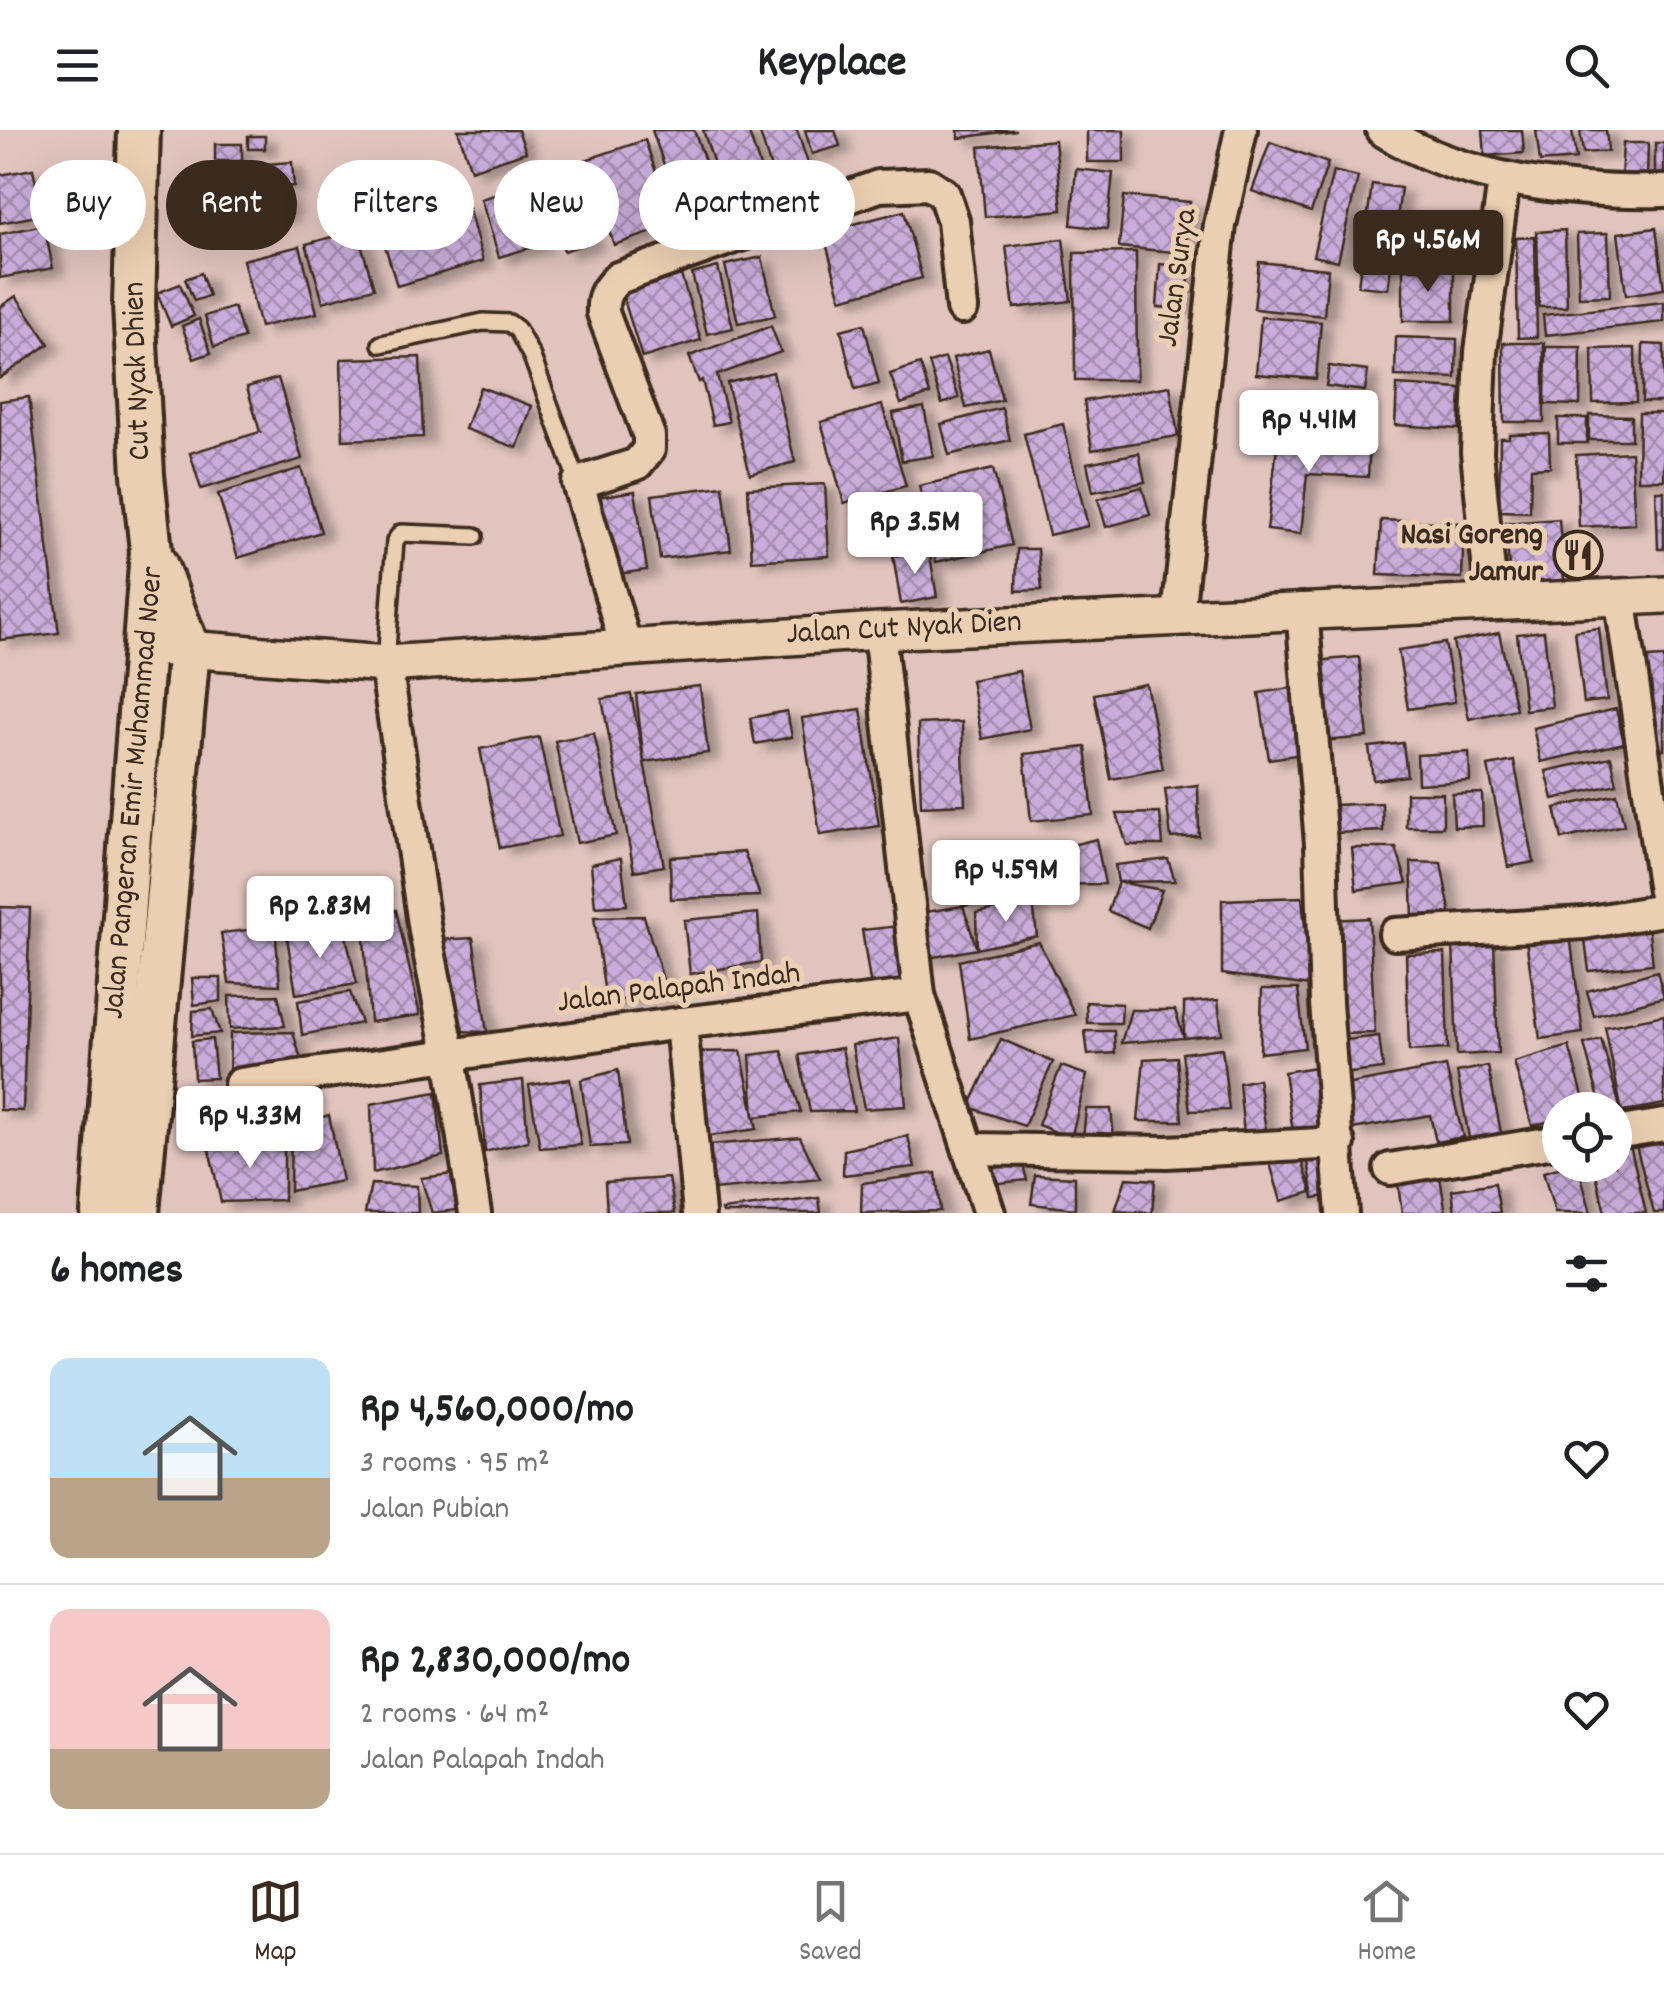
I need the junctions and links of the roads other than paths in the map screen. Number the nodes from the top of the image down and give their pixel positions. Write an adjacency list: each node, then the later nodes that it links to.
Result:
1 (139, 130): 10 (main road, Cut Nyak Dhien)
2 (1240, 130): 15 (street, Jalan Surya)
3 (1382, 130): 4 (street)
4 (1504, 180): 5 (street); 13 (street)
5 (1664, 190)
6 (962, 308): 8 (street)
7 (381, 344): 8 (lane)
8 (578, 483): 18 (street)
9 (474, 536): 20 (lane)
10 (152, 551): 17 (main road, Jalan Pangeran Emir Muhammad Noer); 19 (main road, Jalan Pangeran Emir Muhammad Noer)
11 (1664, 595): 12 (street, Jalan Cut Nyak Dien)
12 (1620, 596): 13 (street, Jalan Cut Nyak Dien); 21 (street)
13 (1492, 602): 14 (street, Jalan Cut Nyak Dien)
14 (1302, 609): 15 (street, Jalan Cut Nyak Dien); 30 (street)
15 (1178, 615): 16 (street, Jalan Cut Nyak Dien)
16 (879, 630): 18 (street, Jalan Cut Nyak Dien); 24 (street)
17 (144, 646): 19 (street, Jalan Cut Nyak Dien); 34 (main road, Jalan Pangeran Emir Muhammad Noer)
18 (626, 647): 20 (street, Jalan Cut Nyak Dien)
19 (189, 650): 20 (street, Jalan Cut Nyak Dien); 34 (main road, Jalan Pangeran Emir Muhammad Noer)
20 (386, 664): 26 (street)
21 (1664, 891)
22 (1664, 910): 23 (street)
23 (1395, 934)
24 (918, 996): 25 (street, Jalan Palapah Indah); 32 (street)
25 (681, 1023): 26 (street, Jalan Palapah Indah); 36 (street)
26 (450, 1057): 27 (street, Jalan Palapah Indah); 35 (street)
27 (240, 1084)
28 (1664, 1125): 29 (street)
29 (1632, 1130)
30 (1339, 1143): 32 (street); 38 (street)
31 (1542, 1145): 33 (street)
32 (970, 1149): 37 (street)
33 (1390, 1169)
34 (121, 1201)
35 (475, 1213)
36 (699, 1213)
37 (989, 1213)
38 (1342, 1213)

